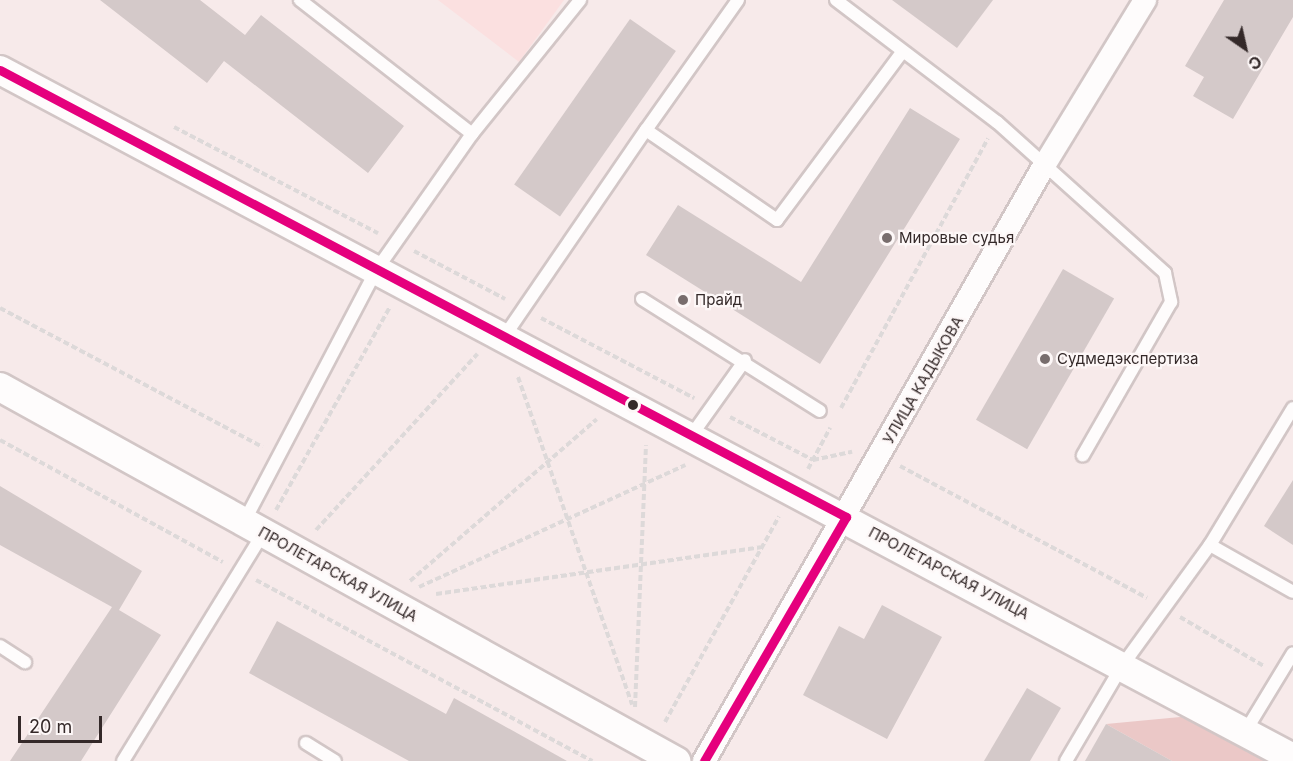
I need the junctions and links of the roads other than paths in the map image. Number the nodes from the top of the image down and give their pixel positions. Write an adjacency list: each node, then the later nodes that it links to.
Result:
1 (300, 0): 9 (lane)
2 (580, 0): 9 (lane)
3 (738, 0): 8 (lane)
4 (836, 0): 6 (lane)
5 (1144, 0): 10 (street, УЛИЦА КАДЫКОВА)
6 (902, 52): 8 (lane); 10 (lane)
7 (0, 70): 11 (street, ПРОЛЕТАРСКАЯ УЛИЦА)
8 (646, 130): 13 (lane)
9 (472, 134): 11 (lane)
10 (1045, 164): 19 (lane); 20 (street, УЛИЦА КАДЫКОВА)
11 (375, 272): 13 (street, ПРОЛЕТАРСКАЯ УЛИЦА); 21 (lane)
12 (642, 299): 14 (lane)
13 (500, 335): 18 (street, ПРОЛЕТАРСКАЯ УЛИЦА)
14 (745, 360): 17 (lane); 18 (lane)
15 (0, 387): 21 (street, ПРОЛЕТАРСКАЯ УЛИЦА)
16 (1293, 408): 22 (lane)
17 (820, 411)
18 (691, 435): 20 (street, ПРОЛЕТАРСКАЯ УЛИЦА)
19 (1083, 455)
20 (846, 517): 27 (street, ПРОЛЕТАРСКАЯ УЛИЦА); 34 (street, УЛИЦА КАДЫКОВА)
21 (254, 527): 31 (lane); 33 (street, ПРОЛЕТАРСКАЯ УЛИЦА)
22 (1210, 545): 23 (lane); 27 (lane)
23 (1293, 592)
24 (0, 646): 26 (lane)
25 (1293, 653): 28 (lane)
26 (25, 662)
27 (1122, 666): 28 (street, ПРОЛЕТАРСКАЯ УЛИЦА); 35 (lane)
28 (1245, 732): 30 (street, ПРОЛЕТАРСКАЯ УЛИЦА)
29 (306, 743): 32 (lane)
30 (1293, 758)
31 (123, 761)
32 (335, 761)
33 (676, 761)
34 (704, 761)
35 (1066, 761)

